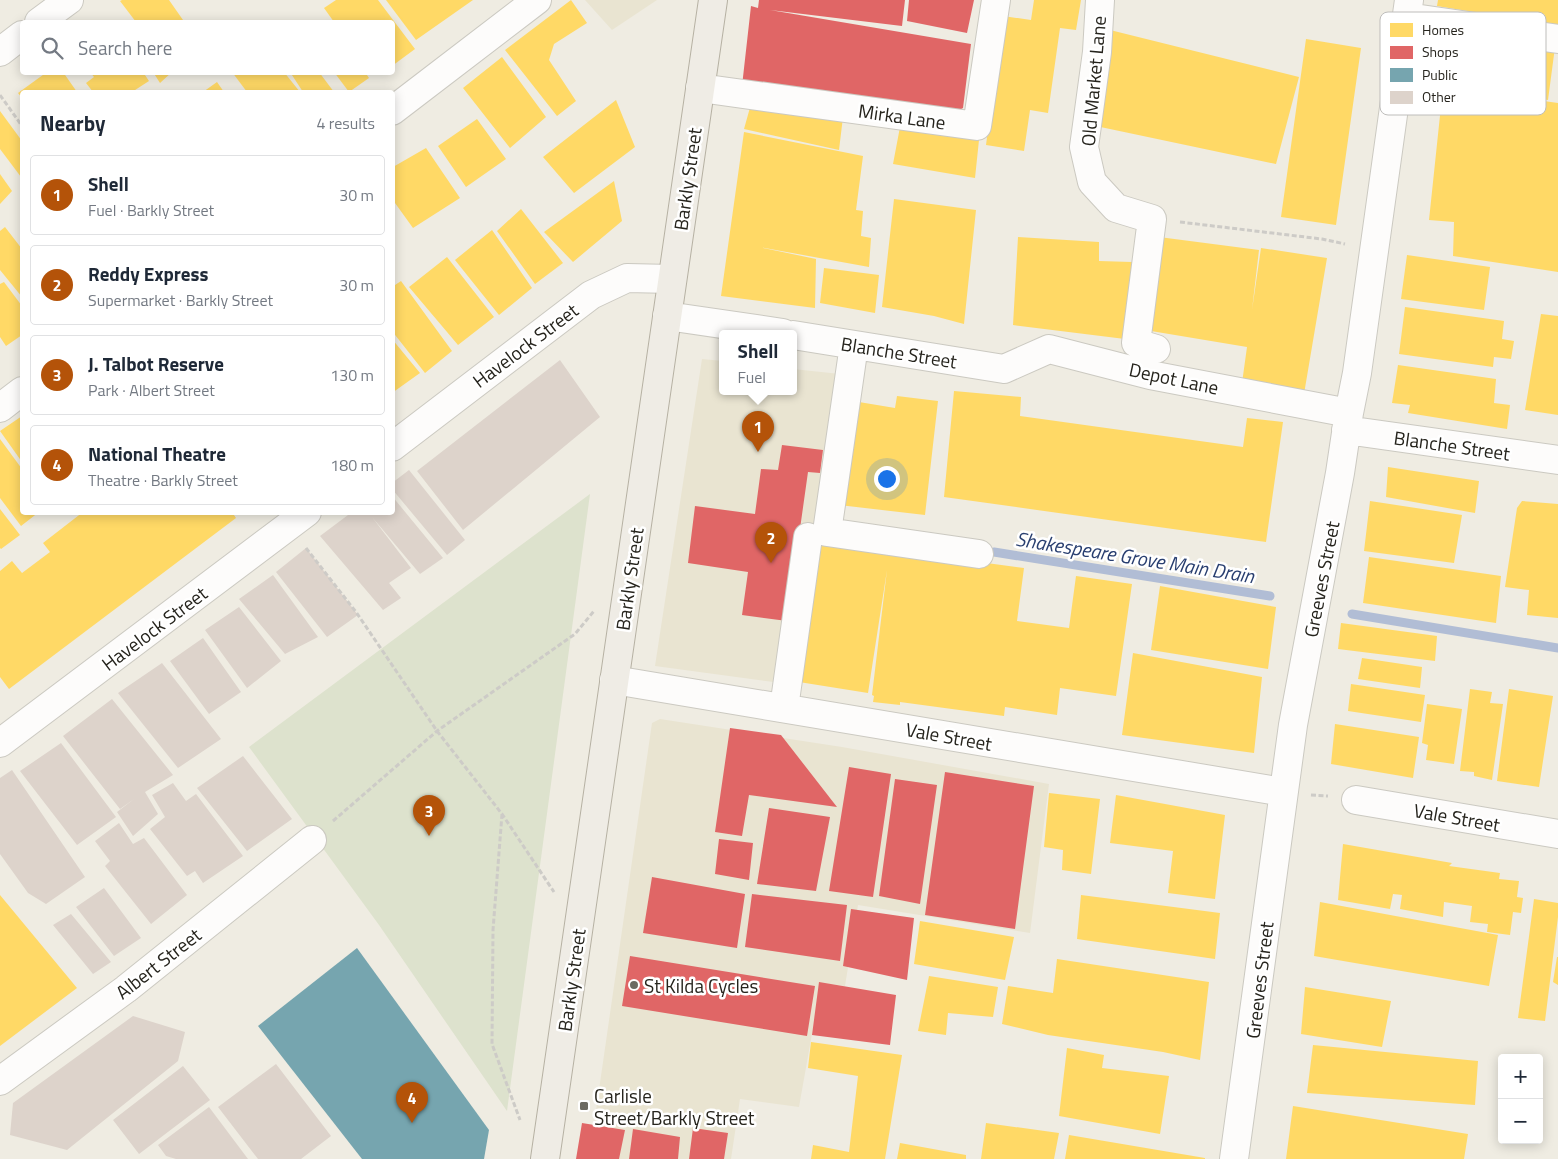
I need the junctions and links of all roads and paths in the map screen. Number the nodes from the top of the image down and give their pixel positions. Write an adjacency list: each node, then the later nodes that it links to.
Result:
1 (69, 0): 8 (street)
2 (537, 0): 13 (street)
3 (713, 0): 11 (main road, Barkly Street)
4 (996, 0): 11 (street, Mirka Lane)
5 (1100, 0): 16 (street, Old Market Lane)
6 (1408, 9): 7 (street)
7 (1423, 12)
8 (42, 20)
9 (20, 37): 10 (street)
10 (0, 52)
11 (700, 88): 18 (main road, Barkly Street)
12 (0, 95): 15 (path)
13 (395, 109)
14 (1393, 115): 17 (street, Greeves Street)
15 (20, 123)
16 (1152, 219): 17 (path); 23 (street)
17 (1374, 251): 27 (street, Greeves Street)
18 (672, 279): 19 (main road, Barkly Street); 28 (street, Havelock Street)
19 (667, 316): 20 (street); 34 (main road, Barkly Street)
20 (763, 330)
21 (797, 336): 22 (street, Blanche Street)
22 (854, 345): 24 (street, Blanche Street); 32 (street)
23 (1156, 349)
24 (1004, 369): 27 (street, Depot Lane)
25 (20, 393): 26 (street)
26 (0, 408)
27 (1348, 421): 29 (street, Blanche Street); 38 (street, Greeves Street)
28 (395, 445)
29 (1558, 460)
30 (298, 519): 36 (path); 37 (street, Havelock Street)
31 (808, 537): 35 (street)
32 (979, 554)
33 (600, 604): 36 (path)
34 (614, 680): 35 (street, Vale Street); 43 (main road, Barkly Street)
35 (784, 708): 38 (street, Vale Street)
36 (436, 731): 40 (path); 42 (path)
37 (0, 743)
38 (1284, 792): 39 (path); 47 (street, Greeves Street)
39 (1356, 800): 41 (street, Vale Street)
40 (502, 814): 43 (path); 45 (path)
41 (1558, 834)
42 (312, 840): 44 (street, Albert Street)
43 (578, 927): 46 (main road, Barkly Street)
44 (0, 1081)
45 (521, 1124)
46 (545, 1159)
47 (1234, 1159)

